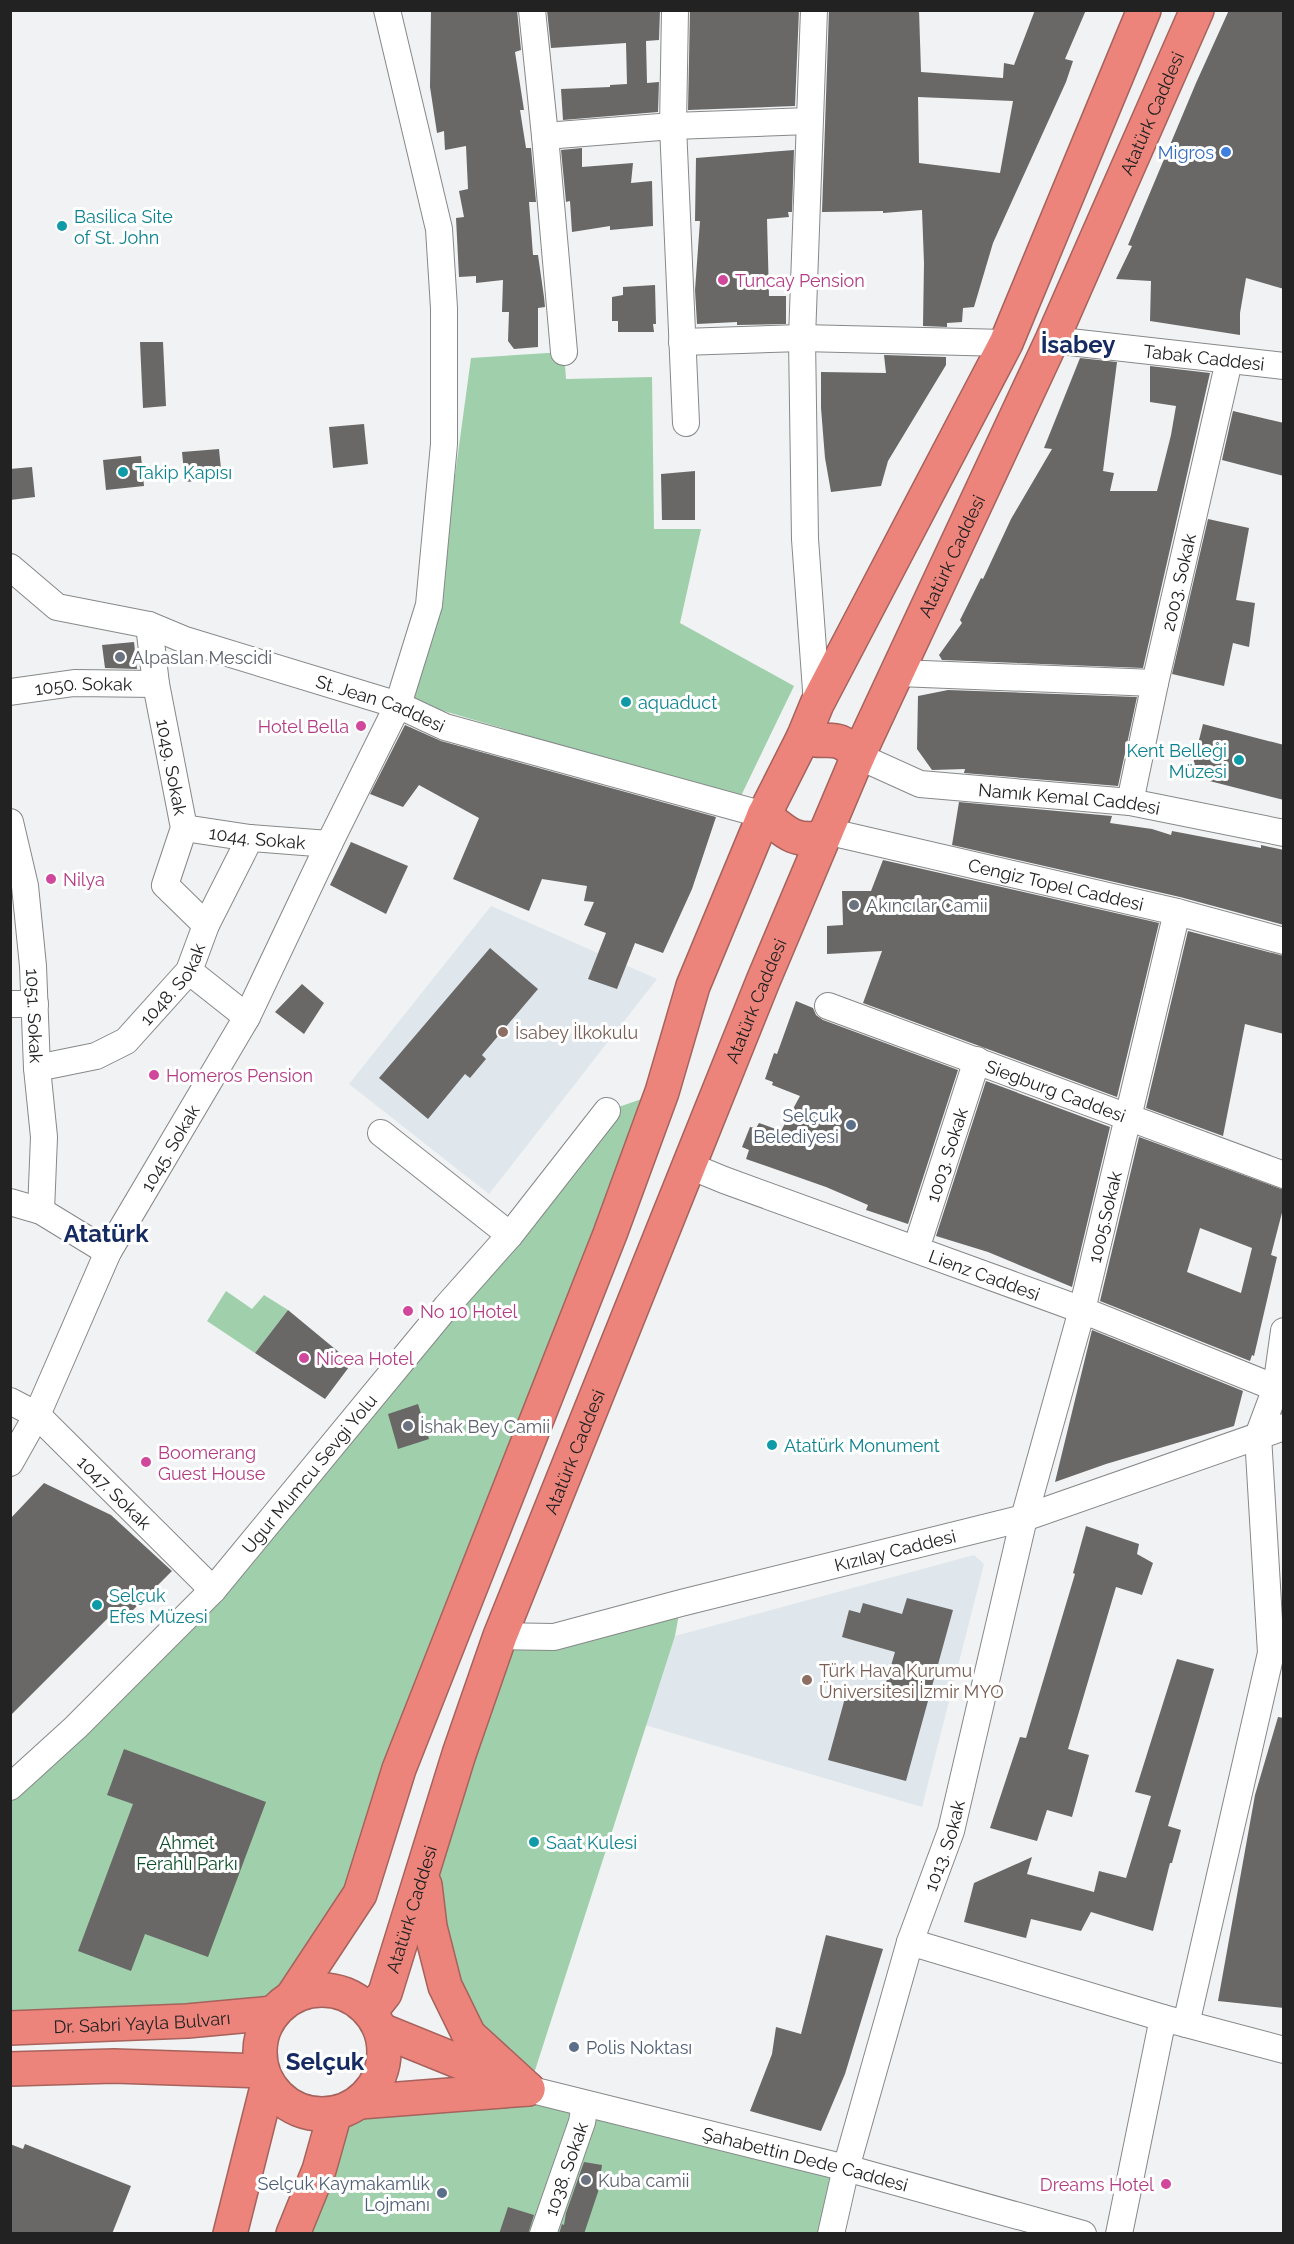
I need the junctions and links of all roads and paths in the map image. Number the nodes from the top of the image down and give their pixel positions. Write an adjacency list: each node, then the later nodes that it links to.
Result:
1 (387, 10): 25 (street, 1045. Sokak)
2 (532, 10): 9 (street)
3 (675, 10): 8 (street)
4 (814, 10): 7 (street)
5 (1144, 10): 13 (highway)
6 (1197, 10): 11 (highway, Atatürk Caddesi)
7 (809, 121): 8 (street); 10 (street)
8 (672, 126): 9 (street); 12 (street)
9 (545, 136): 14 (street)
10 (802, 338): 12 (street); 13 (street); 24 (street)
11 (1052, 340): 15 (street, Tabak Caddesi); 20 (highway, Atatürk Caddesi)
12 (682, 342): 17 (street)
13 (1006, 343): 24 (highway)
14 (564, 352)
15 (1229, 361): 16 (street, Tabak Caddesi); 21 (street, 2003. Sokak)
16 (1284, 366)
17 (686, 423)
18 (10, 567): 19 (street, St. Jean Caddesi)
19 (149, 625): 22 (street, 1049. Sokak); 25 (street, St. Jean Caddesi)
20 (898, 673): 21 (street); 27 (highway, Atatürk Caddesi)
21 (1155, 683): 28 (street, 2003. Sokak)
22 (156, 684): 23 (street, 1050. Sokak); 31 (street, 1049. Sokak)
23 (10, 692)
24 (817, 704): 26 (highway)
25 (398, 705): 29 (street, St. Jean Caddesi); 35 (street, 1045. Sokak)
26 (802, 738): 27 (highway); 29 (highway)
27 (858, 756): 28 (street, Namık Kemal Caddesi); 32 (highway, Atatürk Caddesi)
28 (1130, 802): 33 (street, Namık Kemal Caddesi)
29 (764, 815): 32 (highway); 70 (highway)
30 (10, 822): 40 (street, 1051. Sokak)
31 (184, 828): 34 (street, 1044. Sokak); 37 (street, 1049. Sokak)
32 (826, 831): 36 (street, Cengiz Topel Caddesi); 48 (highway, Atatürk Caddesi)
33 (1284, 833)
34 (250, 838): 35 (street, 1044. Sokak); 37 (street, 1048. Sokak)
35 (329, 844): 42 (street, 1045. Sokak)
36 (1178, 912): 38 (street, Cengiz Topel Caddesi); 46 (street, 1005.Sokak)
37 (206, 925): 39 (street, 1048. Sokak)
38 (1284, 941)
39 (189, 970): 42 (street); 44 (street, 1048. Sokak)
40 (23, 1004): 44 (street, 1051. Sokak)
41 (828, 1006): 43 (street, Siegburg Caddesi)
42 (247, 1017): 54 (street, 1045. Sokak)
43 (977, 1060): 46 (street, Siegburg Caddesi); 53 (street, 1003. Sokak)
44 (38, 1068): 51 (street, 1051. Sokak)
45 (607, 1111): 52 (street, Ugur Mumcu Sevgi Yolu)
46 (1129, 1117): 49 (street, Siegburg Caddesi); 55 (street, 1005.Sokak)
47 (381, 1133): 52 (street)
48 (690, 1166): 53 (street, Lienz Caddesi); 65 (highway, Atatürk Caddesi)
49 (1284, 1175)
50 (10, 1202): 51 (street)
51 (41, 1211): 54 (street)
52 (510, 1235): 64 (street, Ugur Mumcu Sevgi Yolu)
53 (916, 1249): 55 (street, Lienz Caddesi)
54 (108, 1252): 59 (street, 1045. Sokak)
55 (1082, 1310): 57 (street, Lienz Caddesi); 63 (street, 1005.Sokak)
56 (1284, 1330): 57 (street)
57 (1276, 1388): 61 (street)
58 (10, 1401): 59 (street, 1047. Sokak)
59 (38, 1415): 62 (street, 1045. Sokak); 64 (street, 1047. Sokak)
60 (1284, 1427): 61 (street, Kızılay Caddesi)
61 (1258, 1436): 63 (street, Kızılay Caddesi); 66 (street)
62 (10, 1463)
63 (1024, 1518): 65 (street, Kızılay Caddesi); 69 (street, 1013. Sokak)
64 (213, 1590): 67 (street, Ugur Mumcu Sevgi Yolu)
65 (500, 1636): 68 (highway, Atatürk Caddesi)
66 (1277, 1652): 72 (street)
67 (10, 1786)
68 (424, 1872): 71 (highway, Atatürk Caddesi); 77 (highway)
69 (910, 1942): 72 (street); 80 (street, 1013. Sokak)
70 (283, 2005): 71 (highway); 73 (highway, Dr. Sabri Yayla Bulvarı); 76 (highway)
71 (375, 2021): 77 (highway); 79 (highway)
72 (1175, 2021): 74 (street); 86 (street)
73 (10, 2028)
74 (1284, 2050)
75 (10, 2069): 76 (highway)
76 (265, 2077): 79 (highway); 81 (highway)
77 (528, 2089): 78 (street, Şahabettin Dede Caddesi); 79 (highway)
78 (585, 2104): 80 (street, Şahabettin Dede Caddesi); 83 (street, 1038. Sokak)
79 (347, 2108): 82 (highway)
80 (846, 2168): 84 (street, 1013. Sokak); 85 (street, Şahabettin Dede Caddesi)
81 (230, 2234)
82 (293, 2234)
83 (543, 2234)
84 (831, 2234)
85 (1083, 2234)
86 (1119, 2234)

